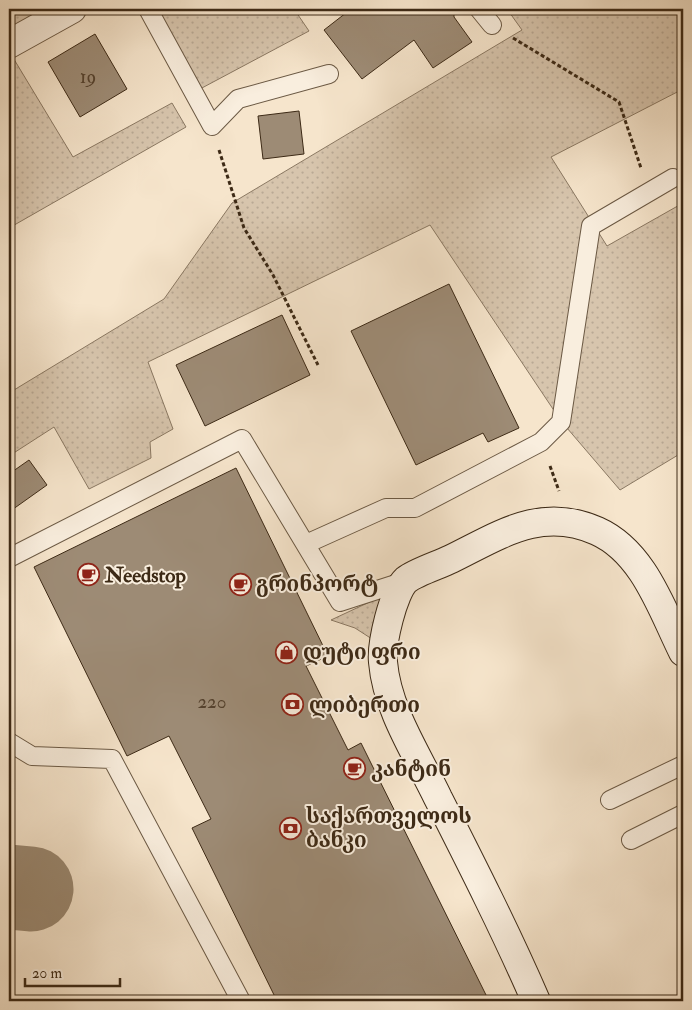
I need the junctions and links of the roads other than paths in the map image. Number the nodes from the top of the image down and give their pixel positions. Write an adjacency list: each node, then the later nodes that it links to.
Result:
1 (72, 9): 5 (street)
2 (148, 9): 6 (lane)
3 (479, 9): 4 (lane)
4 (492, 25)
5 (9, 44)
6 (329, 74)
7 (673, 178): 8 (lane)
8 (306, 544): 9 (lane); 10 (lane)
9 (9, 558)
10 (405, 581): 11 (street); 18 (street)
11 (683, 652)
12 (9, 742): 17 (lane)
13 (683, 765): 14 (lane)
14 (610, 800)
15 (683, 814): 16 (lane)
16 (631, 840)
17 (241, 1001)
18 (536, 1001)

